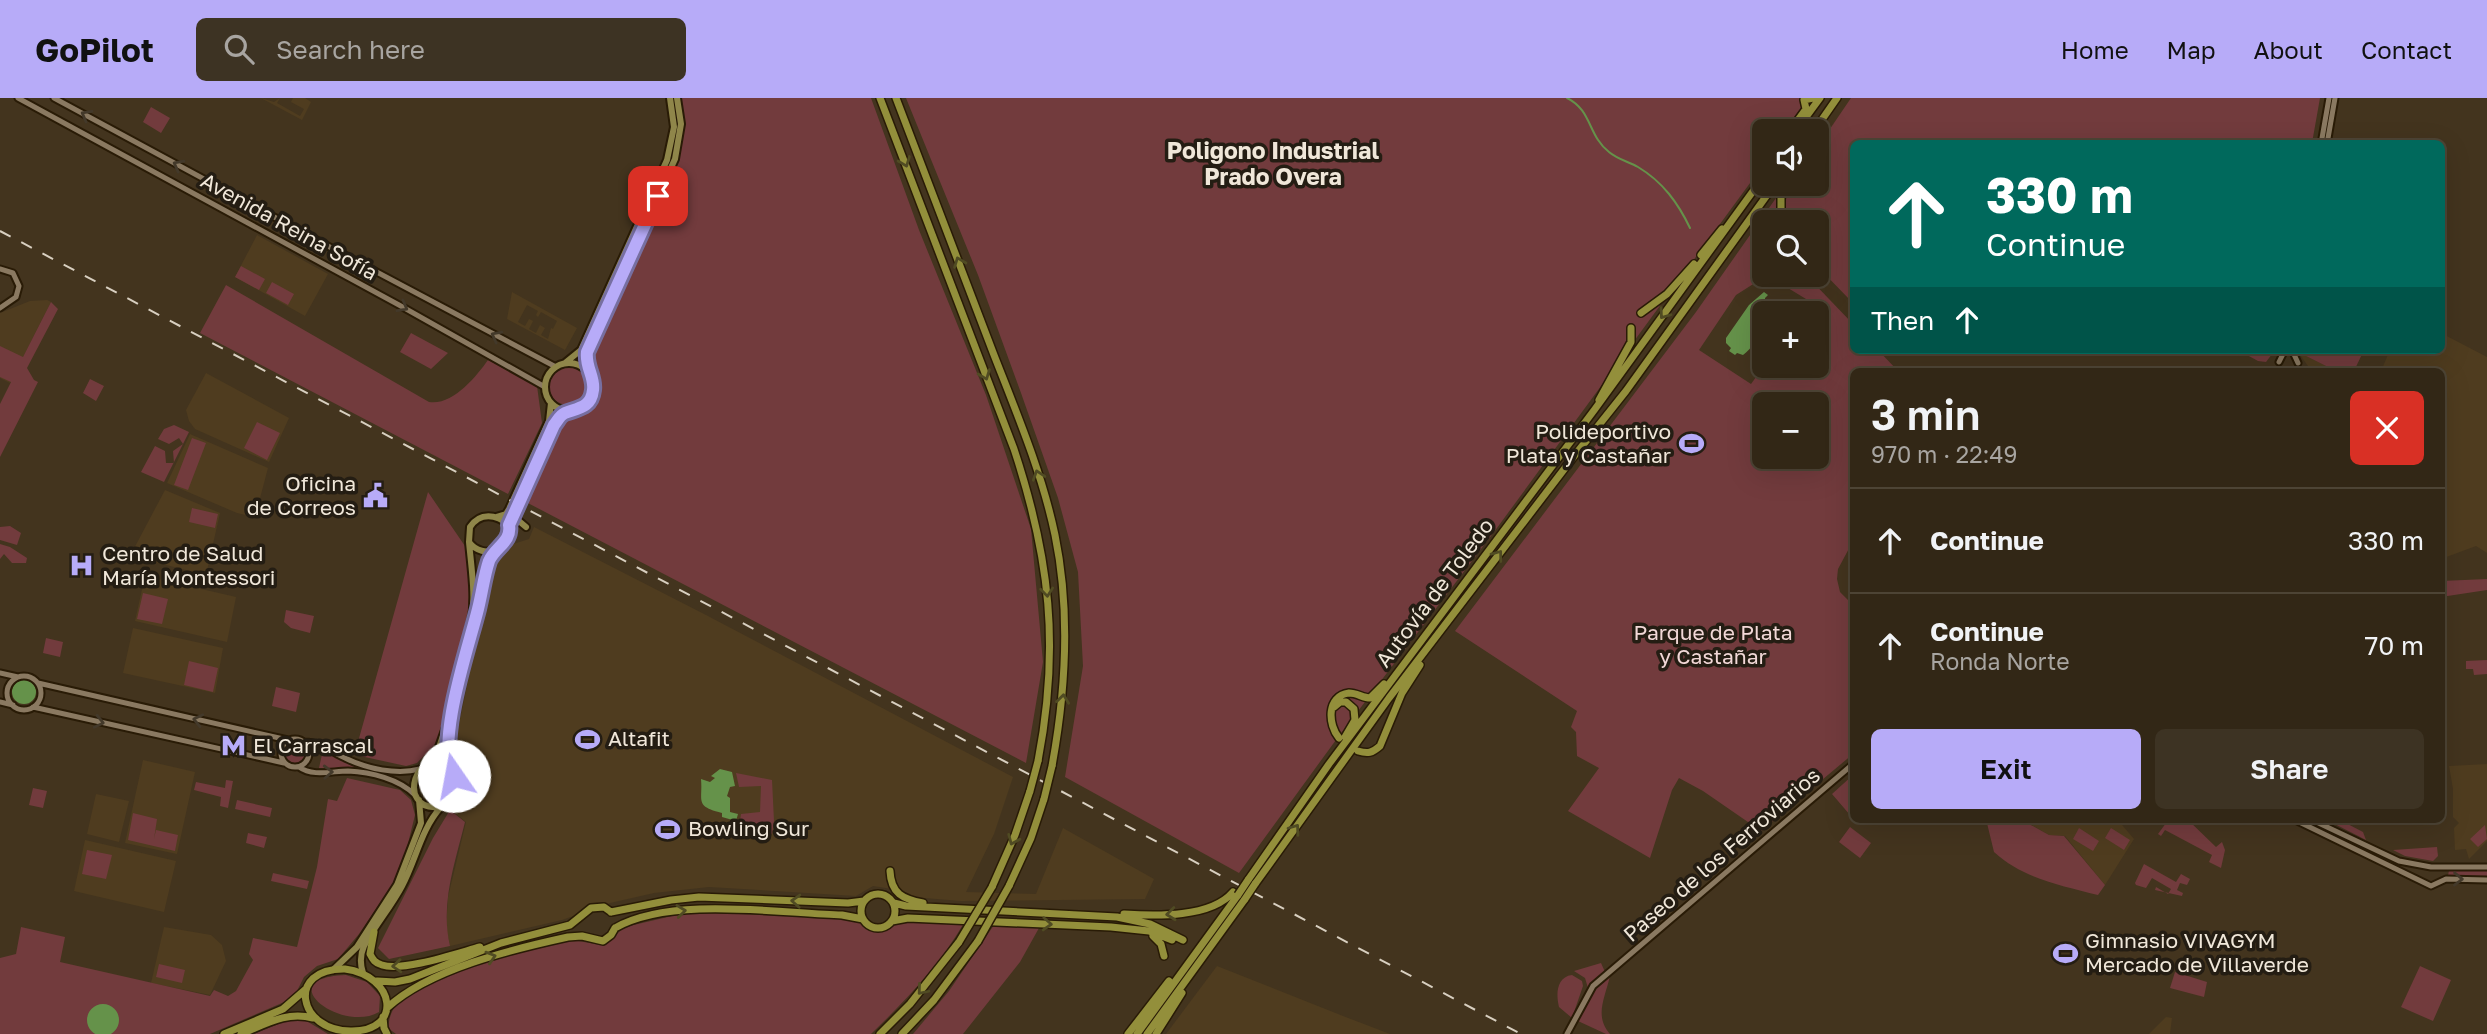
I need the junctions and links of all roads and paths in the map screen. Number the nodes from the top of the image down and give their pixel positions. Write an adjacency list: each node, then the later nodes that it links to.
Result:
1 (18, 98): 31 (main road, Avenida Reina Sofía, one-way to 31)
2 (54, 98): 29 (main road, Avenida Reina Sofía, one-way to 2)
3 (670, 98): 27 (main road)
4 (677, 98): 30 (main road)
5 (880, 98): 104 (highway, one-way to 104, bridge)
6 (896, 98): 105 (highway, one-way to 6, bridge)
7 (1813, 98): 12 (highway)
8 (1820, 98): 13 (highway)
9 (1837, 98): 14 (highway)
10 (2329, 98): 15 (main road)
11 (2335, 98): 16 (main road)
12 (1799, 119)
13 (1805, 119)
14 (1823, 119)
15 (2322, 140)
16 (2329, 140)
17 (1752, 193): 19 (highway, Autovía de Toledo)
18 (1766, 196): 41 (highway, Autovía de Toledo, one-way to 18)
19 (1733, 219): 22 (highway); 33 (highway, Autovía de Toledo, one-way to 33)
20 (0, 269): 21 (main road)
21 (0, 306)
22 (1641, 313)
23 (1631, 328): 33 (highway)
24 (2283, 354): 26 (main road)
25 (2294, 354): 28 (main road)
26 (2279, 362)
27 (565, 363): 29 (main road); 30 (main road)
28 (2298, 363)
29 (556, 367): 31 (main road)
30 (590, 375): 34 (main road)
31 (545, 387): 32 (main road)
32 (551, 403): 34 (main road); 36 (main road)
33 (1595, 409): 43 (highway, Autovía de Toledo)
34 (567, 412): 35 (main road)
35 (513, 516): 37 (main road); 38 (main road)
36 (495, 517): 37 (main road); 39 (main road)
37 (509, 525): 40 (main road)
38 (526, 527)
39 (469, 542): 40 (main road); 42 (main road)
40 (496, 550): 42 (main road)
41 (1457, 610): 51 (highway, Autovía de Toledo); 53 (highway)
42 (471, 628): 52 (main road)
43 (1404, 664): 50 (highway); 59 (highway, Autovía de Toledo)
44 (0, 673): 45 (main road)
45 (18, 677): 46 (main road); 48 (main road)
46 (38, 683): 49 (main road); 55 (main road, one-way to 46)
47 (0, 702): 48 (main road)
48 (13, 705): 49 (main road)
49 (33, 707): 58 (main road, one-way to 58)
50 (1332, 710): 54 (highway); 59 (highway)
51 (1381, 710): 53 (highway); 72 (highway, Autovía de Toledo, one-way to 51)
52 (452, 712): 61 (main road); 63 (main road)
53 (1394, 713): 57 (highway)
54 (1339, 738)
55 (288, 740): 56 (main road); 58 (main road)
56 (305, 742): 60 (main road); 61 (main road)
57 (1358, 751)
58 (285, 763): 60 (main road)
59 (1329, 764): 72 (highway, Autovía de Toledo)
60 (299, 767): 64 (main road, one-way to 64)
61 (423, 767): 63 (main road); 64 (main road)
62 (1850, 767): 110 (main road, Paseo de los Ferroviarios)
63 (452, 772): 65 (main road)
64 (417, 798): 65 (main road); 92 (main road)
65 (442, 806): 86 (main road)
66 (2301, 823): 71 (main road)
67 (2318, 823): 68 (main road)
68 (2415, 864): 69 (main road); 71 (main road)
69 (2487, 867)
70 (890, 871): 77 (highway)
71 (2410, 876): 73 (main road, one-way to 73)
72 (1249, 880): 74 (highway, Autovía de Toledo, bridge); 74 (highway)
73 (2487, 880)
74 (1239, 895): 79 (highway, one-way to 79); 91 (highway, Autovía de Toledo); 93 (highway, Autovía de Toledo)
75 (864, 901): 76 (highway); 78 (highway, one-way to 78); 81 (highway)
76 (894, 903): 77 (highway); 82 (highway)
77 (944, 908): 79 (highway)
78 (611, 912): 80 (highway); 83 (highway)
79 (1073, 913): 85 (highway)
80 (582, 917): 87 (highway); 88 (highway)
81 (863, 919): 82 (highway); 83 (highway, one-way to 81)
82 (892, 921): 84 (highway, one-way to 84)
83 (615, 928): 87 (highway)
84 (1136, 930): 85 (highway); 90 (highway)
85 (1168, 931): 89 (highway)
86 (374, 932): 88 (highway, one-way to 86); 94 (main road)
87 (588, 938): 97 (highway, one-way to 87)
88 (511, 940): 95 (highway)
89 (1183, 940)
90 (1164, 956)
91 (1188, 962): 99 (highway, Autovía de Toledo); 106 (highway)
92 (334, 970): 94 (highway); 96 (highway)
93 (1192, 972): 99 (highway, Autovía de Toledo); 109 (highway)
94 (363, 973): 95 (highway)
95 (377, 981): 97 (highway)
96 (306, 989): 100 (highway); 101 (highway)
97 (387, 1008): 98 (highway)
98 (383, 1017): 100 (highway); 103 (highway)
99 (1154, 1017): 107 (highway, Autovía de Toledo); 108 (highway, Autovía de Toledo)
100 (315, 1019): 102 (highway)
101 (224, 1034)
102 (241, 1034)
103 (387, 1034)
104 (880, 1034)
105 (902, 1034)
106 (1128, 1034)
107 (1137, 1034)
108 (1147, 1034)
109 (1156, 1034)
110 (1567, 1034)

